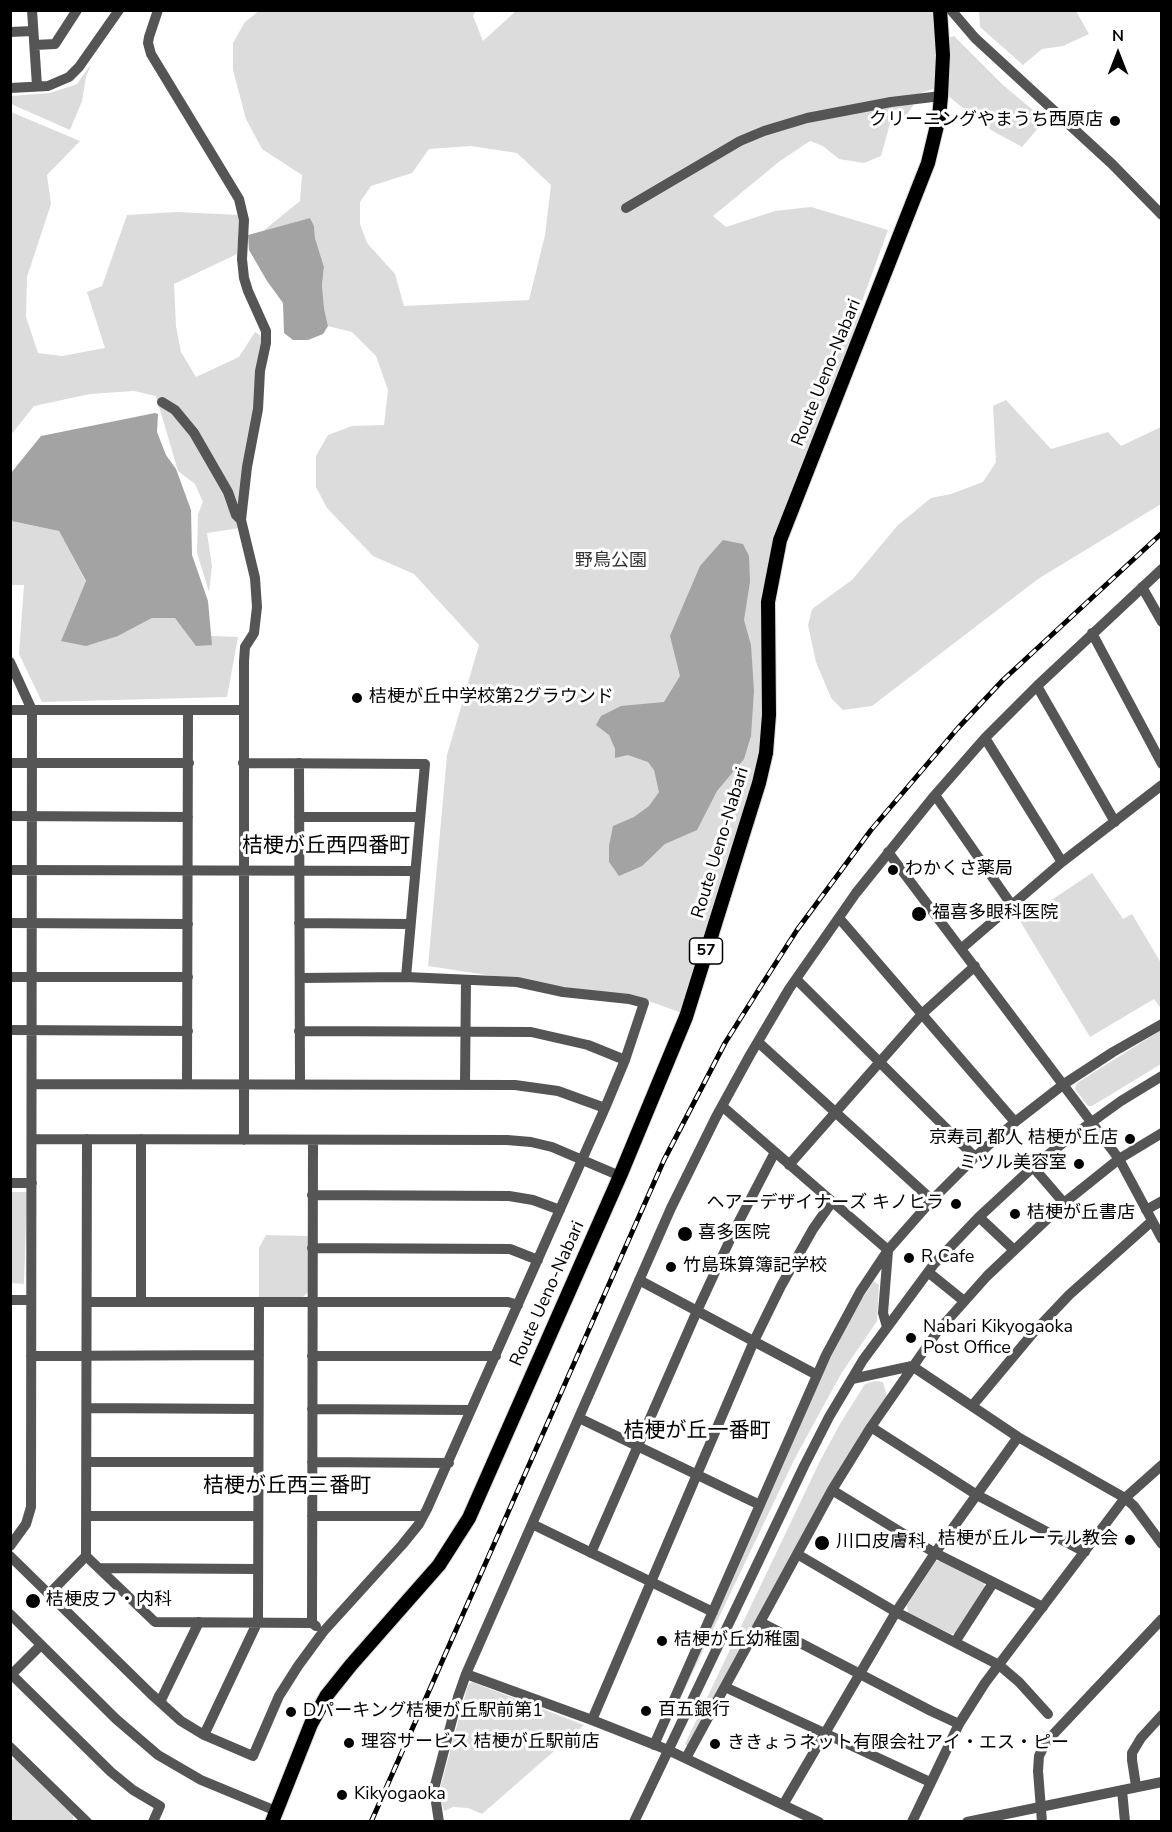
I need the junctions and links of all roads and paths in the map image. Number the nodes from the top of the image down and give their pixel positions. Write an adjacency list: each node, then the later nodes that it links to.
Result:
1 (32, 10): 7 (street)
2 (77, 10): 9 (street)
3 (119, 10): 10 (street)
4 (158, 10): 16 (street)
5 (940, 10): 12 (main road, Route Ueno-Nabari / 57)
6 (951, 10): 14 (street)
7 (33, 31): 8 (street); 9 (street)
8 (10, 32)
9 (35, 45): 10 (street)
10 (37, 86): 11 (street)
11 (10, 88)
12 (941, 96): 13 (street); 100 (main road, Route Ueno-Nabari / 57)
13 (626, 208)
14 (1161, 215)
15 (162, 402): 16 (street)
16 (241, 520): 26 (street)
17 (1161, 569): 18 (street)
18 (1142, 587): 19 (street); 20 (street)
19 (1161, 622)
20 (1092, 633): 22 (street); 33 (street)
21 (10, 662): 24 (street)
22 (1037, 686): 27 (street); 41 (street)
23 (10, 710): 24 (street)
24 (32, 710): 25 (street); 29 (street)
25 (188, 710): 26 (street); 30 (street)
26 (244, 710): 31 (street)
27 (985, 738): 35 (street); 43 (street)
28 (10, 763): 29 (street)
29 (32, 763): 30 (street); 37 (street)
30 (189, 763): 38 (street)
31 (243, 763): 32 (street); 48 (street)
32 (299, 763): 39 (street); 40 (street)
33 (1161, 764)
34 (1161, 785): 41 (street)
35 (935, 795): 42 (street); 50 (street)
36 (10, 816): 37 (street)
37 (32, 816): 38 (street); 45 (street)
38 (188, 817): 46 (street)
39 (299, 817): 40 (street); 47 (street)
40 (420, 817): 49 (street)
41 (1114, 822): 43 (street)
42 (888, 852): 51 (street); 57 (street)
43 (1062, 862): 50 (street)
44 (10, 870): 45 (street)
45 (32, 870): 46 (street); 53 (street)
46 (188, 870): 48 (street); 55 (street)
47 (299, 870): 48 (street); 49 (street); 54 (street)
48 (243, 871): 79 (street)
49 (415, 871): 56 (street)
50 (1011, 904): 57 (street)
51 (839, 918): 64 (street); 66 (street)
52 (10, 923): 53 (street)
53 (32, 923): 55 (street); 60 (street)
54 (299, 923): 56 (street); 63 (street)
55 (188, 924): 61 (street)
56 (410, 924): 62 (street)
57 (962, 948): 58 (street)
58 (975, 966): 66 (street); 82 (street)
59 (10, 976): 60 (street)
60 (32, 976): 61 (street); 69 (street)
61 (188, 977): 70 (street)
62 (406, 977): 63 (street); 65 (street)
63 (300, 978): 71 (street)
64 (796, 979): 73 (street); 75 (street)
65 (465, 980): 72 (street); 74 (street)
66 (923, 1013): 75 (street); 87 (street)
67 (1161, 1024): 82 (street)
68 (10, 1030): 69 (street)
69 (32, 1030): 70 (street); 77 (street)
70 (188, 1031): 78 (street)
71 (299, 1031): 72 (street); 80 (street)
72 (465, 1031): 74 (street); 81 (street)
73 (758, 1042): 83 (street); 85 (street)
74 (626, 1059): 84 (street)
75 (880, 1062): 85 (street); 95 (street)
76 (1161, 1076): 86 (street)
77 (32, 1084): 78 (street); 89 (street)
78 (188, 1084): 79 (street)
79 (243, 1084): 80 (street); 92 (street)
80 (300, 1084): 81 (street)
81 (465, 1084): 84 (street)
82 (1064, 1084): 86 (street); 87 (street)
83 (722, 1106): 94 (street); 118 (street)
84 (605, 1108): 96 (street)
85 (836, 1112): 98 (street); 104 (street)
86 (1092, 1121): 97 (street); 99 (street)
87 (1015, 1122): 95 (street)
88 (1161, 1133): 97 (street)
89 (32, 1139): 90 (street); 102 (street)
90 (87, 1139): 91 (street); 122 (street)
91 (141, 1139): 92 (street); 123 (street)
92 (243, 1140): 93 (street)
93 (313, 1140): 96 (street); 103 (street)
94 (775, 1152): 98 (street); 127 (street)
95 (975, 1157): 104 (street)
96 (582, 1159): 100 (street); 108 (street)
97 (1119, 1159): 107 (street); 109 (street)
98 (789, 1165): 106 (street)
99 (1033, 1167): 107 (street); 110 (street)
100 (620, 1176): 209 (main road, Route Ueno-Nabari / 57)
101 (10, 1183): 102 (street)
102 (32, 1183): 120 (street)
103 (312, 1196): 108 (street); 113 (street)
104 (932, 1200): 114 (street)
105 (1161, 1201): 109 (street)
106 (832, 1202): 114 (street); 129 (street)
107 (1064, 1203): 115 (street)
108 (560, 1210): 116 (street)
109 (1146, 1210): 111 (street)
110 (979, 1217): 115 (street); 117 (street)
111 (1152, 1221): 112 (street); 138 (street)
112 (1161, 1239)
113 (312, 1248): 116 (street); 125 (street)
114 (888, 1250): 128 (street); 136 (street)
115 (1014, 1250): 121 (street)
116 (538, 1260): 126 (street)
117 (928, 1272): 121 (street); 128 (street)
118 (639, 1280): 127 (street); 143 (street)
119 (10, 1299): 120 (street)
120 (31, 1299): 132 (street)
121 (964, 1301): 135 (street)
122 (87, 1302): 123 (street); 130 (street)
123 (141, 1302): 124 (street)
124 (259, 1302): 125 (street); 131 (street)
125 (312, 1302): 126 (street); 133 (street)
126 (518, 1305): 134 (street)
127 (697, 1311): 129 (street); 146 (street)
128 (886, 1328): 137 (street)
129 (754, 1341): 136 (street); 152 (street)
130 (87, 1355): 131 (street); 132 (street); 139 (street)
131 (259, 1355): 140 (street)
132 (32, 1356): 163 (street)
133 (312, 1356): 134 (street); 141 (street)
134 (496, 1356): 142 (street)
135 (912, 1366): 137 (street); 138 (street); 144 (street)
136 (818, 1375): 156 (street)
137 (852, 1379): 201 (street)
138 (972, 1407): 145 (street)
139 (87, 1408): 140 (street); 147 (street)
140 (258, 1409): 148 (street)
141 (312, 1409): 142 (street); 149 (street)
142 (470, 1410): 150 (street)
143 (579, 1418): 146 (street); 161 (street)
144 (871, 1427): 153 (street); 154 (street)
145 (1018, 1437): 154 (street); 155 (street)
146 (638, 1447): 152 (street); 165 (street)
147 (87, 1462): 148 (street); 157 (street)
148 (258, 1462): 158 (street)
149 (312, 1462): 150 (street); 159 (street)
150 (449, 1463): 160 (street)
151 (1161, 1465): 155 (street)
152 (696, 1474): 156 (street); 172 (street)
153 (832, 1490): 166 (street); 167 (street)
154 (977, 1495): 164 (street); 166 (street)
155 (1125, 1497): 162 (street); 164 (street)
156 (760, 1505): 176 (street)
157 (87, 1516): 158 (street); 169 (street)
158 (258, 1516): 171 (street)
159 (312, 1516): 160 (street); 183 (street)
160 (422, 1516): 184 (street)
161 (532, 1524): 165 (street); 189 (street)
162 (1161, 1544)
163 (10, 1546)
164 (1085, 1552): 175 (street)
165 (591, 1553): 172 (street)
166 (935, 1553): 173 (street); 177 (street)
167 (797, 1554): 177 (street); 182 (street)
168 (10, 1556): 174 (street)
169 (86, 1556): 170 (street); 174 (street)
170 (100, 1568): 171 (street); 180 (street)
171 (258, 1569): 181 (street)
172 (650, 1582): 176 (street); 195 (street)
173 (993, 1583): 175 (street); 185 (street)
174 (50, 1593): 192 (street)
175 (1043, 1607): 187 (street)
176 (713, 1612): 199 (street)
177 (896, 1612): 185 (street); 190 (street)
178 (10, 1614): 186 (street)
179 (1161, 1619): 208 (street)
180 (199, 1622): 181 (street); 192 (street)
181 (258, 1622): 183 (street); 198 (street)
182 (760, 1622): 190 (street); 191 (street)
183 (312, 1623): 184 (street)
184 (323, 1632): 198 (street)
185 (955, 1642): 187 (street)
186 (41, 1644): 188 (street); 209 (street)
187 (999, 1665): 193 (street); 196 (street)
188 (11, 1674): 211 (street)
189 (466, 1674): 195 (street); 212 (street)
190 (860, 1674): 196 (street); 197 (street)
191 (725, 1687): 197 (street); 202 (street)
192 (160, 1702): 198 (street)
193 (1048, 1714)
194 (1161, 1715): 205 (street)
195 (592, 1720): 199 (street)
196 (959, 1724): 203 (street)
197 (826, 1734): 203 (street); 207 (street)
198 (204, 1735)
199 (654, 1745): 201 (street)
200 (11, 1749): 210 (street)
201 (668, 1750): 202 (street); 213 (street)
202 (686, 1758): 207 (street)
203 (930, 1782): 215 (street)
204 (1161, 1782): 205 (street)
205 (1136, 1786): 206 (street)
206 (1122, 1790): 208 (street); 218 (street)
207 (783, 1805): 214 (street)
208 (1042, 1807): 216 (street); 217 (street)
209 (274, 1816)
210 (83, 1820)
211 (153, 1821)
212 (439, 1821)
213 (634, 1821)
214 (819, 1821)
215 (912, 1821)
216 (967, 1821)
217 (1042, 1821)
218 (1125, 1821)

